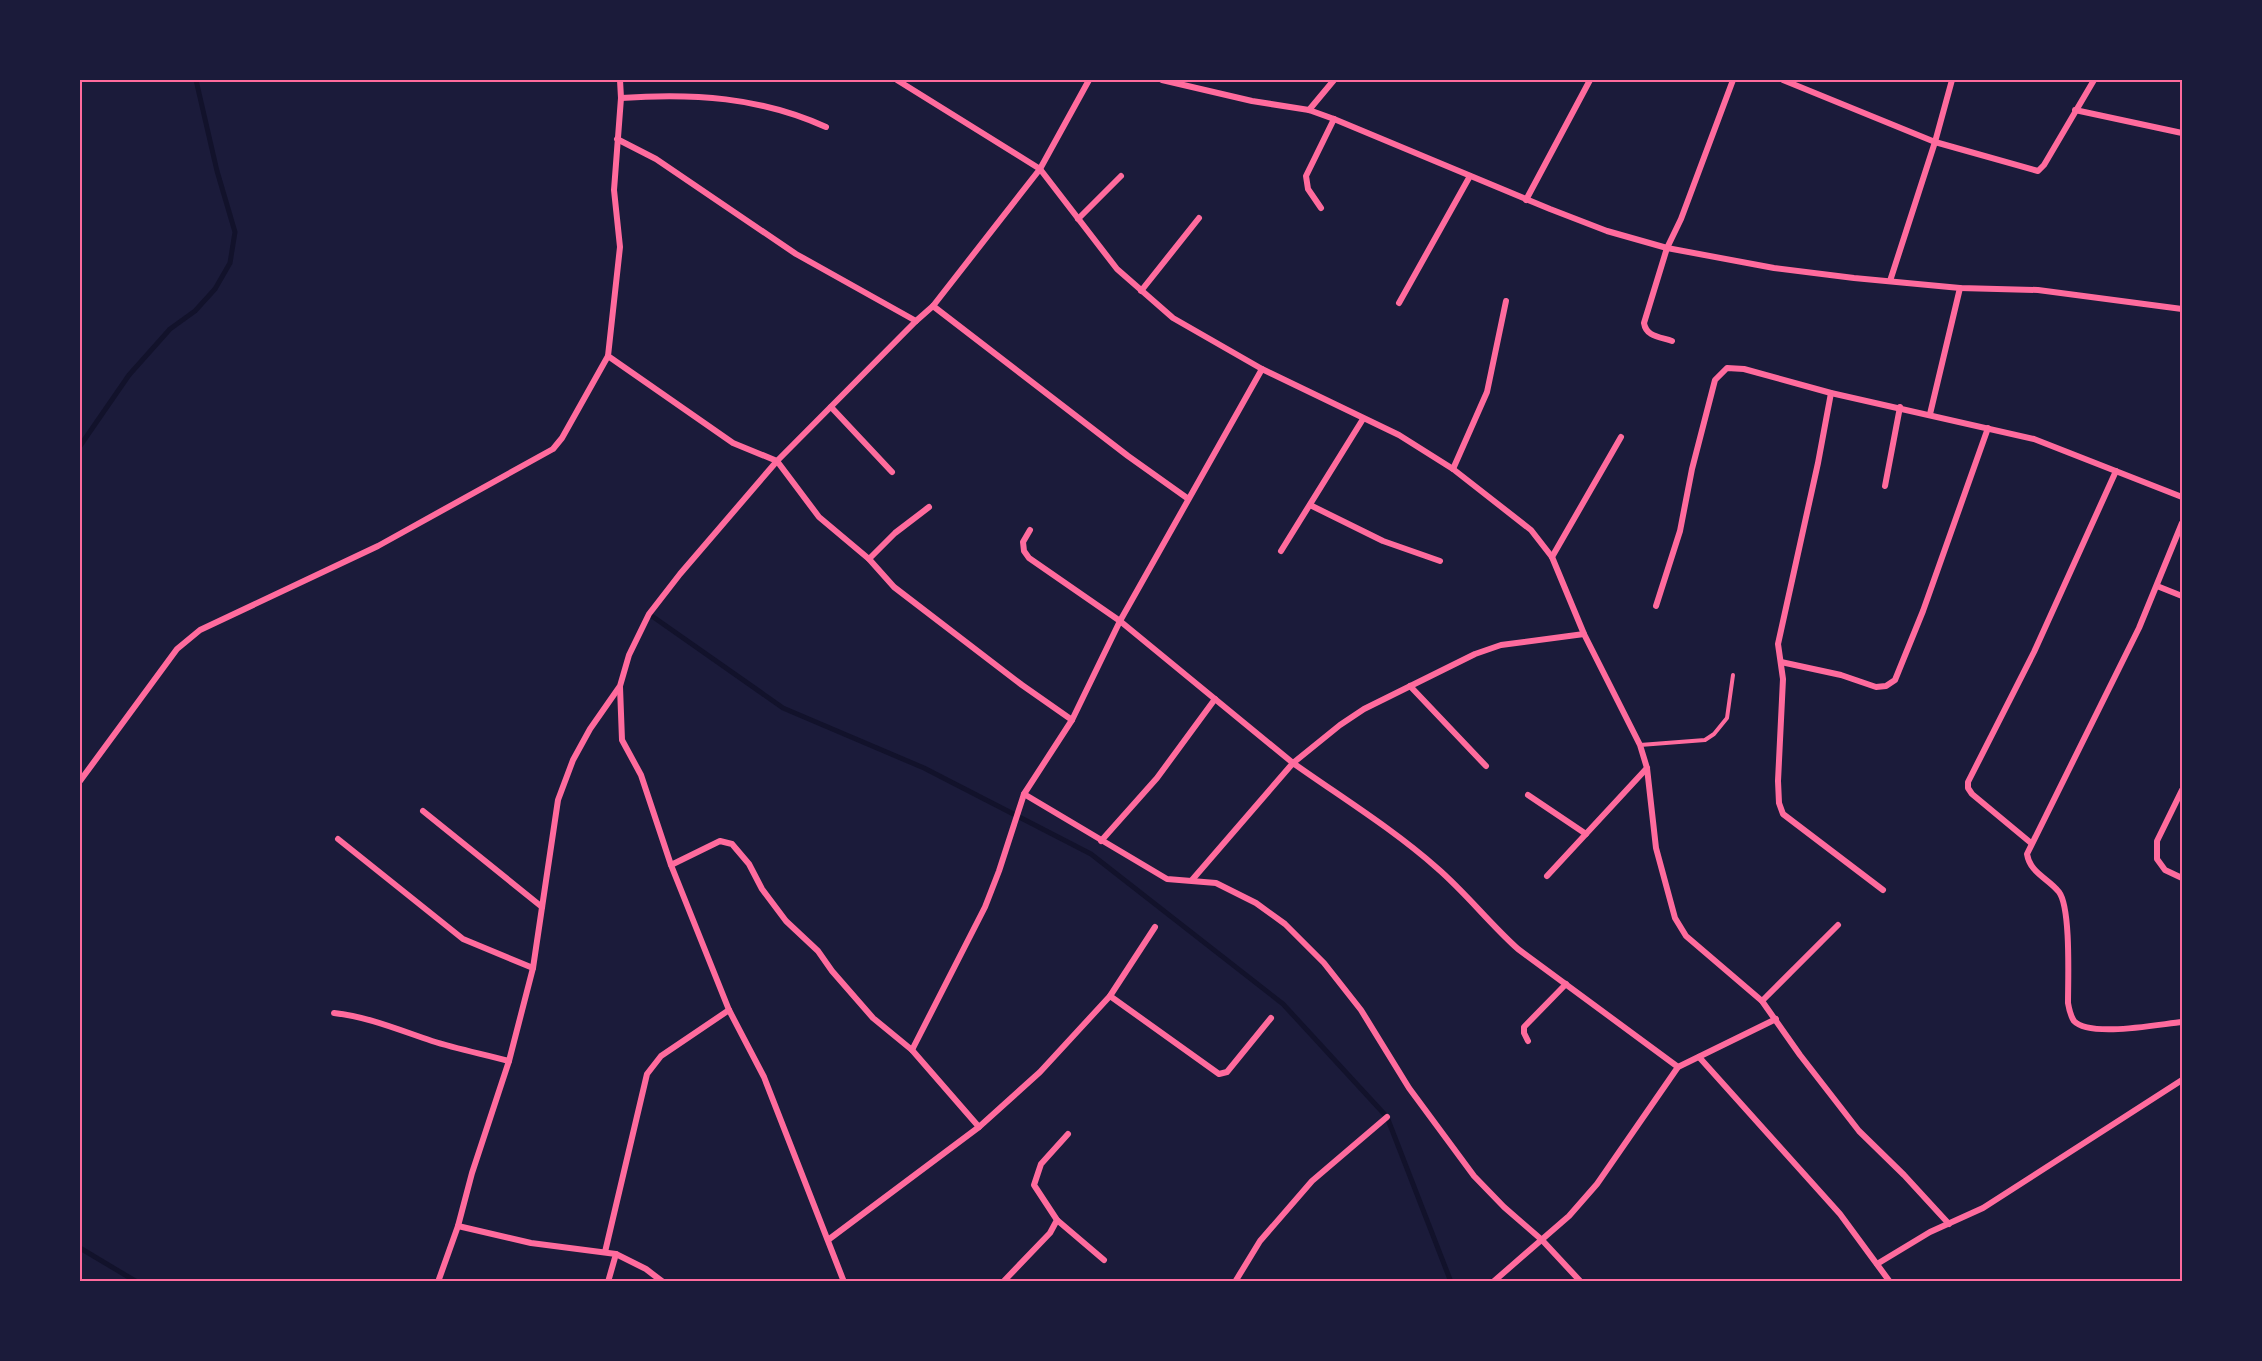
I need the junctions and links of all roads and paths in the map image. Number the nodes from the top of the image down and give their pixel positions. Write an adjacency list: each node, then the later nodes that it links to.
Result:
1 (620, 80): 11 (street)
2 (897, 80): 19 (street)
3 (1089, 80): 19 (street)
4 (1162, 80): 12 (street)
5 (1335, 80): 12 (street)
6 (1590, 80): 22 (street)
7 (1733, 80): 26 (street)
8 (1783, 80): 18 (street)
9 (1952, 80): 18 (street)
10 (2094, 80): 13 (street)
11 (621, 98): 15 (street); 17 (street)
12 (1309, 110): 14 (street)
13 (2075, 110): 16 (street); 18 (street)
14 (1334, 118): 21 (street); 23 (street)
15 (826, 127)
16 (2182, 133)
17 (617, 139): 34 (street); 36 (street)
18 (1935, 142): 27 (street)
19 (1040, 169): 25 (street); 32 (street)
20 (1121, 176): 25 (street)
21 (1470, 176): 22 (street); 31 (street)
22 (1526, 200): 26 (street)
23 (1321, 208)
24 (1198, 218): 29 (street)
25 (1078, 219): 29 (street)
26 (1667, 248): 27 (street); 35 (street)
27 (1890, 280): 28 (street)
28 (1960, 288): 33 (street); 41 (street)
29 (1141, 291): 37 (street)
30 (1506, 301): 46 (street)
31 (1399, 303)
32 (933, 306): 34 (street); 51 (street)
33 (2182, 309)
34 (916, 321): 39 (street)
35 (1672, 341)
36 (608, 356): 45 (street); 75 (street)
37 (1262, 369): 42 (street); 51 (street)
38 (1831, 393): 40 (street); 62 (street); 65 (street)
39 (831, 406): 45 (street); 48 (street)
40 (1900, 407): 41 (street); 49 (street)
41 (1930, 414): 43 (street)
42 (1363, 419): 46 (street); 52 (street)
43 (1988, 428): 47 (street); 65 (street)
44 (1621, 437): 57 (street)
45 (777, 461): 58 (street); 67 (street)
46 (1454, 469): 57 (street)
47 (2116, 471): 50 (street); 83 (street)
48 (892, 472)
49 (1885, 486)
50 (2182, 497)
51 (1187, 498): 63 (street)
52 (1310, 505): 56 (street); 59 (street)
53 (929, 507): 58 (street)
54 (2182, 524): 60 (street)
55 (1030, 530): 63 (street)
56 (1281, 551)
57 (1552, 557): 64 (street)
58 (869, 559): 70 (street)
59 (1440, 561)
60 (2157, 586): 61 (street); 83 (street)
61 (2182, 596)
62 (1656, 606)
63 (1120, 621): 69 (street); 70 (street)
64 (1584, 634): 68 (street); 71 (street)
65 (1781, 662): 88 (street)
66 (1733, 675): 71 (lane)
67 (620, 686): 84 (street); 89 (street)
68 (1410, 686): 72 (street); 73 (street)
69 (1215, 699): 72 (street); 82 (street)
70 (1072, 720): 77 (street)
71 (1640, 745): 74 (street)
72 (1293, 763): 87 (street); 93 (street)
73 (1486, 766)
74 (1647, 768): 80 (street); 95 (street)
75 (80, 781)
76 (2182, 790): 86 (street)
77 (1024, 794): 82 (street); 102 (street)
78 (1528, 795): 80 (street)
79 (423, 811): 89 (street)
80 (1586, 834): 85 (street)
81 (338, 838): 92 (street)
82 (1101, 841): 87 (street)
83 (2031, 843): 100 (street)
84 (671, 865): 96 (street); 102 (street)
85 (1547, 876)
86 (2182, 878)
87 (1192, 880): 114 (street)
88 (1883, 890)
89 (542, 907): 92 (street)
90 (1838, 925): 95 (street)
91 (1155, 927): 94 (street)
92 (533, 968): 104 (street)
93 (1566, 984): 101 (street); 105 (street)
94 (1110, 996): 98 (street); 108 (street)
95 (1762, 1001): 99 (street)
96 (729, 1010): 113 (street); 115 (street)
97 (334, 1013): 104 (street)
98 (1271, 1018)
99 (1776, 1019): 103 (street); 111 (street)
100 (2182, 1022)
101 (1528, 1041)
102 (912, 1050): 108 (street)
103 (1699, 1057): 105 (street); 118 (street)
104 (509, 1061): 112 (street)
105 (1678, 1067): 114 (street)
106 (2182, 1080): 111 (street)
107 (1386, 1117): 124 (street)
108 (979, 1127): 113 (street)
109 (1068, 1134): 110 (street)
110 (1057, 1220): 117 (street); 123 (street)
111 (1949, 1224): 118 (street)
112 (458, 1226): 115 (street); 119 (street)
113 (828, 1240): 122 (street)
114 (1542, 1240): 125 (street); 126 (street)
115 (605, 1252): 116 (street)
116 (616, 1254): 120 (street); 121 (street)
117 (1104, 1260)
118 (1877, 1264): 127 (street)
119 (438, 1281)
120 (608, 1281)
121 (663, 1281)
122 (844, 1281)
123 (1003, 1281)
124 (1235, 1281)
125 (1493, 1281)
126 (1581, 1281)
127 (1890, 1281)

